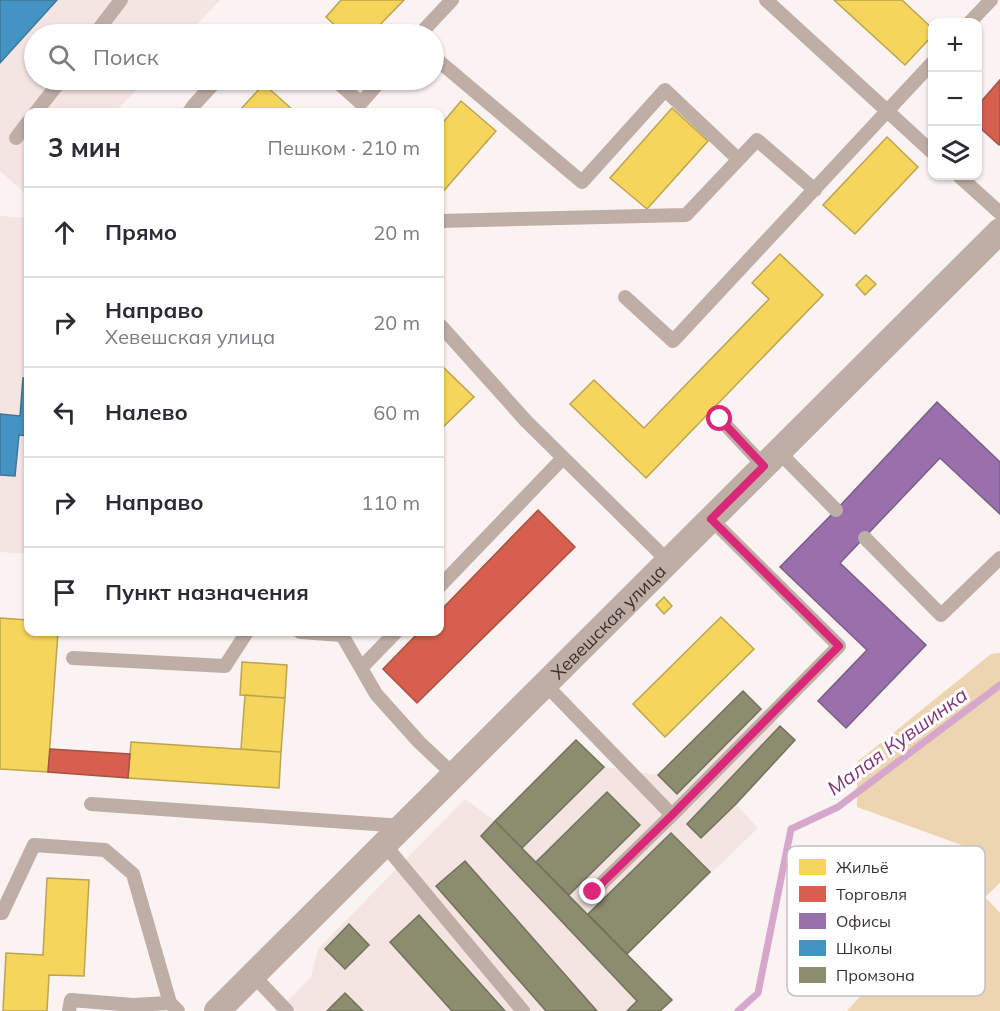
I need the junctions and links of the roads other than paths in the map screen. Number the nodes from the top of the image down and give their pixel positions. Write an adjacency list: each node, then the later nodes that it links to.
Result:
1 (121, 0): 6 (lane)
2 (452, 0): 7 (lane)
3 (766, 0): 16 (lane)
4 (982, 3): 5 (lane)
5 (973, 18)
6 (103, 24)
7 (429, 24)
8 (444, 65): 20 (lane)
9 (928, 68): 16 (lane)
10 (53, 90): 14 (lane)
11 (208, 90): 15 (lane)
12 (346, 90): 13 (lane)
13 (372, 90)
14 (39, 108)
15 (192, 108)
16 (888, 111): 19 (lane); 22 (lane)
17 (24, 127): 18 (lane)
18 (16, 138)
19 (928, 147)
20 (738, 159): 22 (lane); 24 (lane)
21 (963, 180): 23 (lane)
22 (815, 190): 26 (lane)
23 (1000, 213)
24 (444, 221)
25 (1000, 231): 30 (street, Хевешская улица)
26 (625, 297)
27 (444, 329): 29 (lane)
28 (720, 419): 30 (lane)
29 (563, 458): 35 (lane); 36 (lane)
30 (771, 459): 31 (lane); 32 (street, Хевешская улица)
31 (836, 510)
32 (711, 519): 35 (street, Хевешская улица); 45 (lane)
33 (865, 538): 34 (lane)
34 (1000, 558)
35 (668, 561): 42 (street, Хевешская улица)
36 (444, 582)
37 (244, 636): 40 (lane)
38 (343, 636): 41 (lane)
39 (392, 636): 41 (lane)
40 (73, 658)
41 (361, 668): 43 (lane)
42 (545, 684): 43 (street, Хевешская улица); 45 (lane)
43 (454, 775): 46 (street, Хевешская улица)
44 (91, 804): 46 (lane)
45 (672, 815): 48 (lane)
46 (403, 826): 47 (street, Хевешская улица)
47 (384, 844): 50 (street, Хевешская улица); 55 (lane)
48 (593, 892)
49 (0, 913): 51 (lane)
50 (253, 975): 53 (street, Хевешская улица); 54 (lane)
51 (174, 1007): 52 (lane)
52 (69, 1011)
53 (217, 1011)
54 (287, 1011)
55 (523, 1011)

